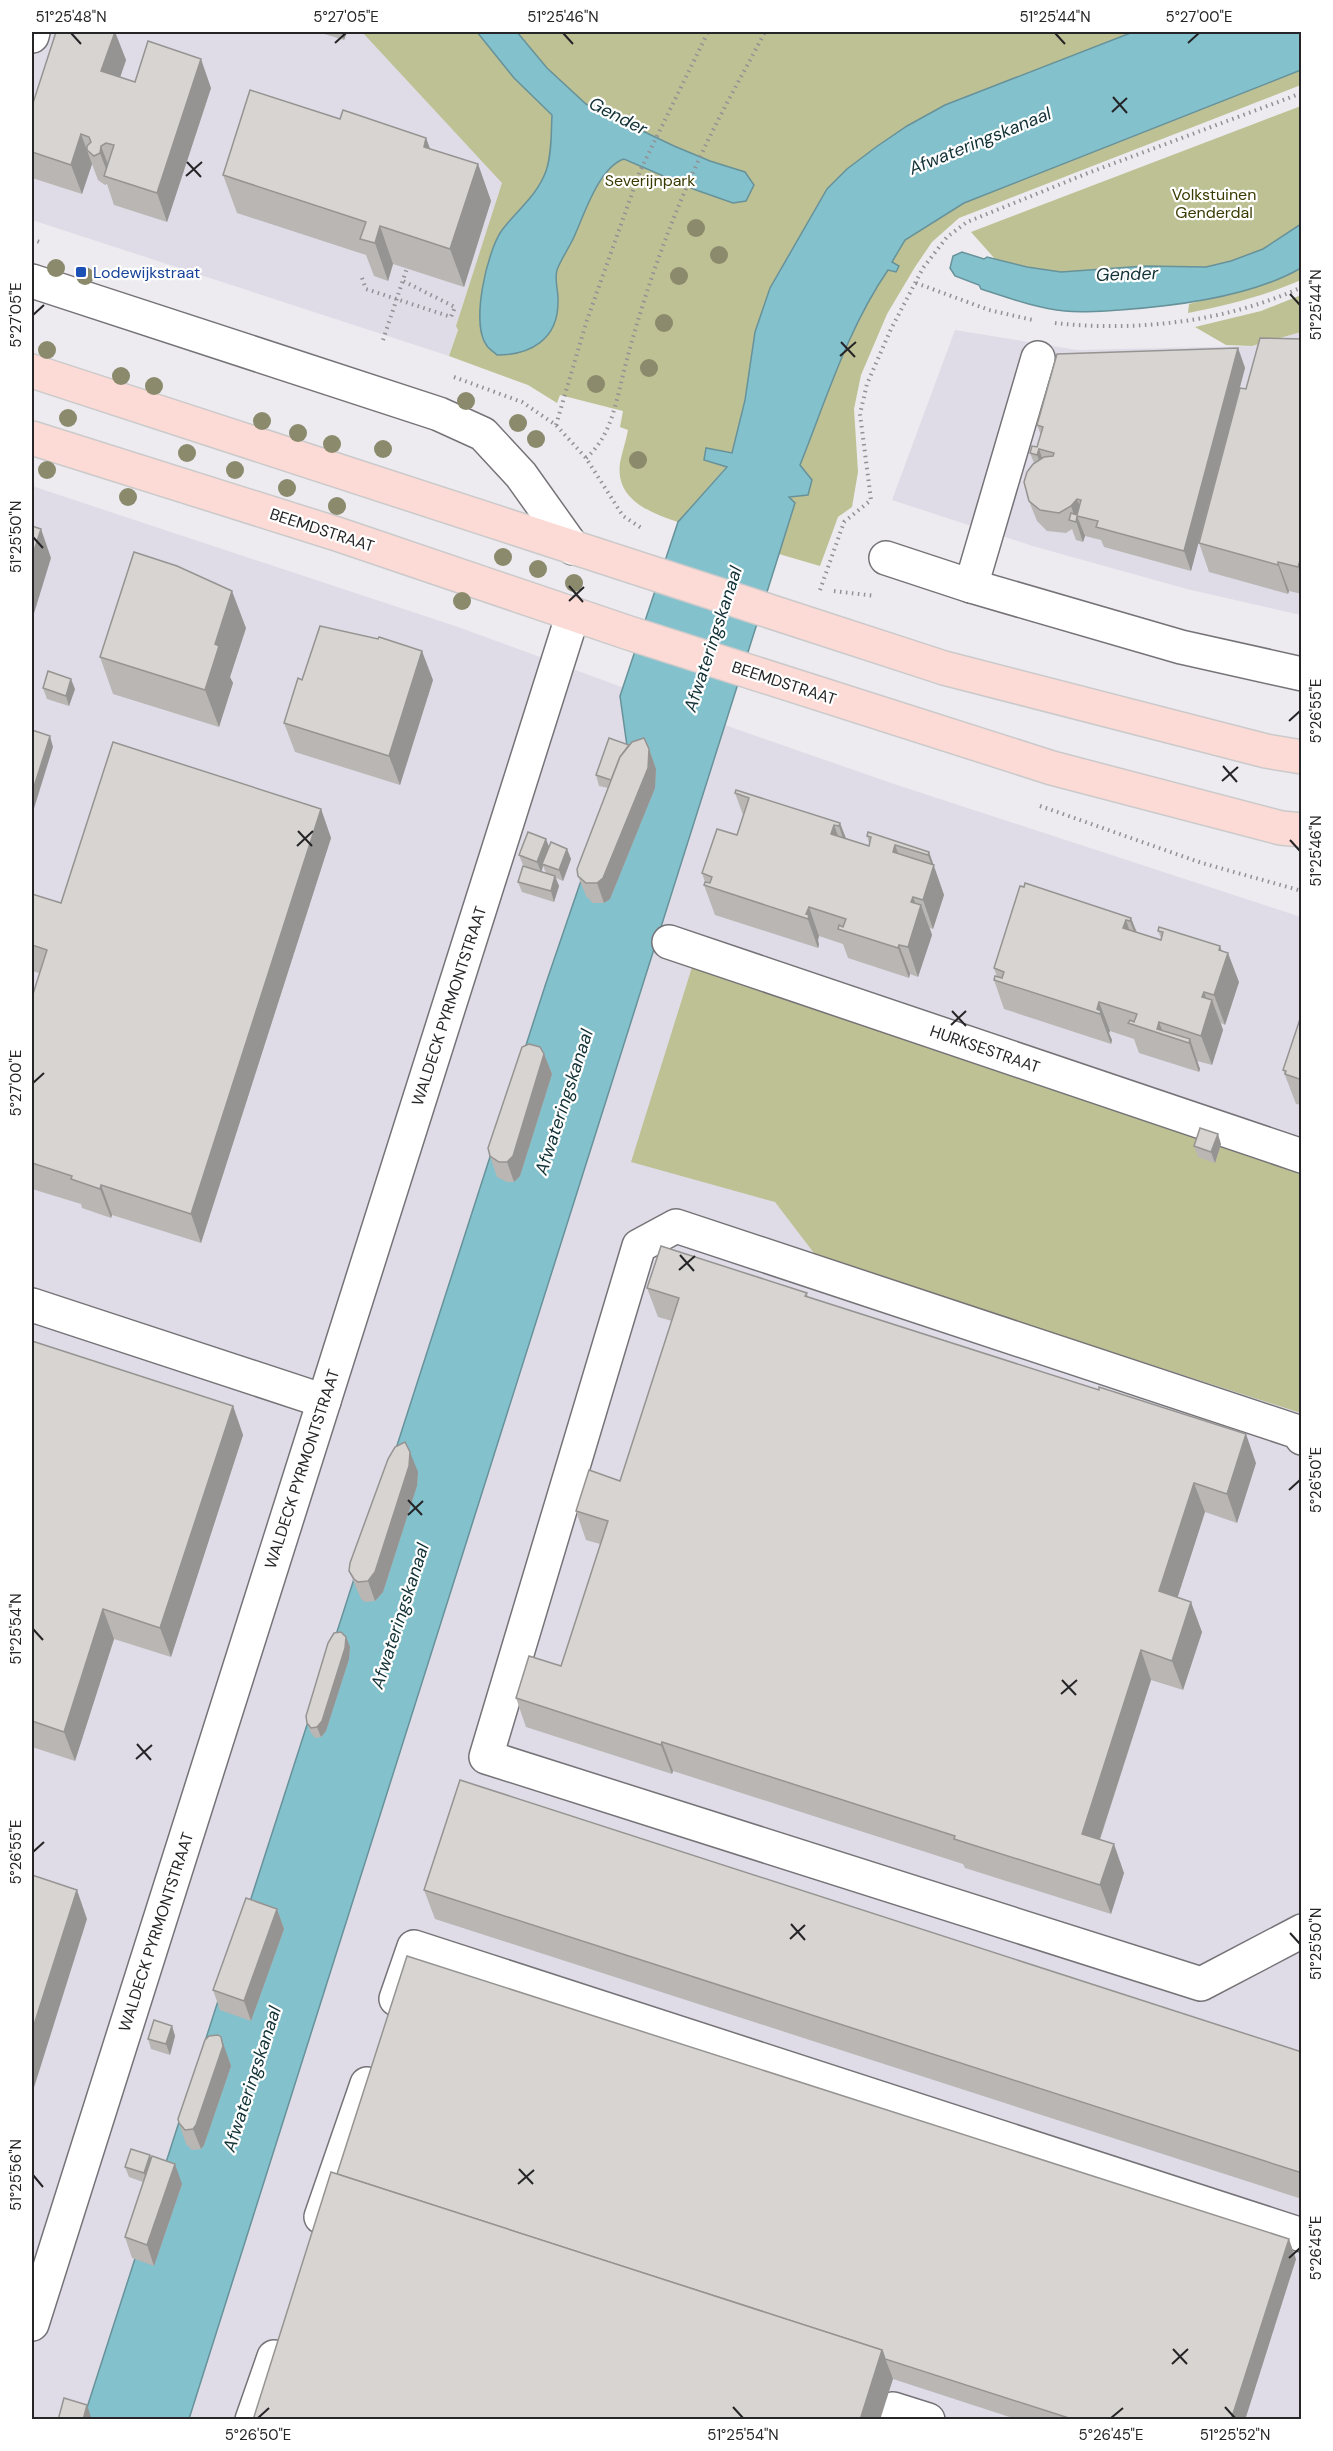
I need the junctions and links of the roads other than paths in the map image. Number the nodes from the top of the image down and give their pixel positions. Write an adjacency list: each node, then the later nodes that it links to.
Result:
1 (32, 281): 5 (street)
2 (1038, 357): 7 (street)
3 (32, 371): 5 (main road)
4 (32, 438): 8 (main road, BEEMDSTRAAT)
5 (573, 548): 10 (main road)
6 (886, 558): 7 (street)
7 (971, 586): 9 (street)
8 (573, 614): 11 (main road, BEEMDSTRAAT); 15 (street, WALDECK PYRMONTSTRAAT)
9 (1302, 674)
10 (1302, 757)
11 (1302, 830)
12 (669, 942): 13 (street, HURKSESTRAAT)
13 (1302, 1156)
14 (32, 1305): 15 (street)
15 (324, 1401): 22 (street, WALDECK PYRMONTSTRAAT)
16 (1302, 1438): 17 (street)
17 (1302, 1931)
18 (387, 2025): 20 (street)
19 (376, 2059): 21 (street)
20 (1302, 2235)
21 (310, 2251)
22 (32, 2324)
23 (283, 2329): 25 (street)
24 (893, 2409): 26 (street)
25 (252, 2420)
26 (928, 2420)

